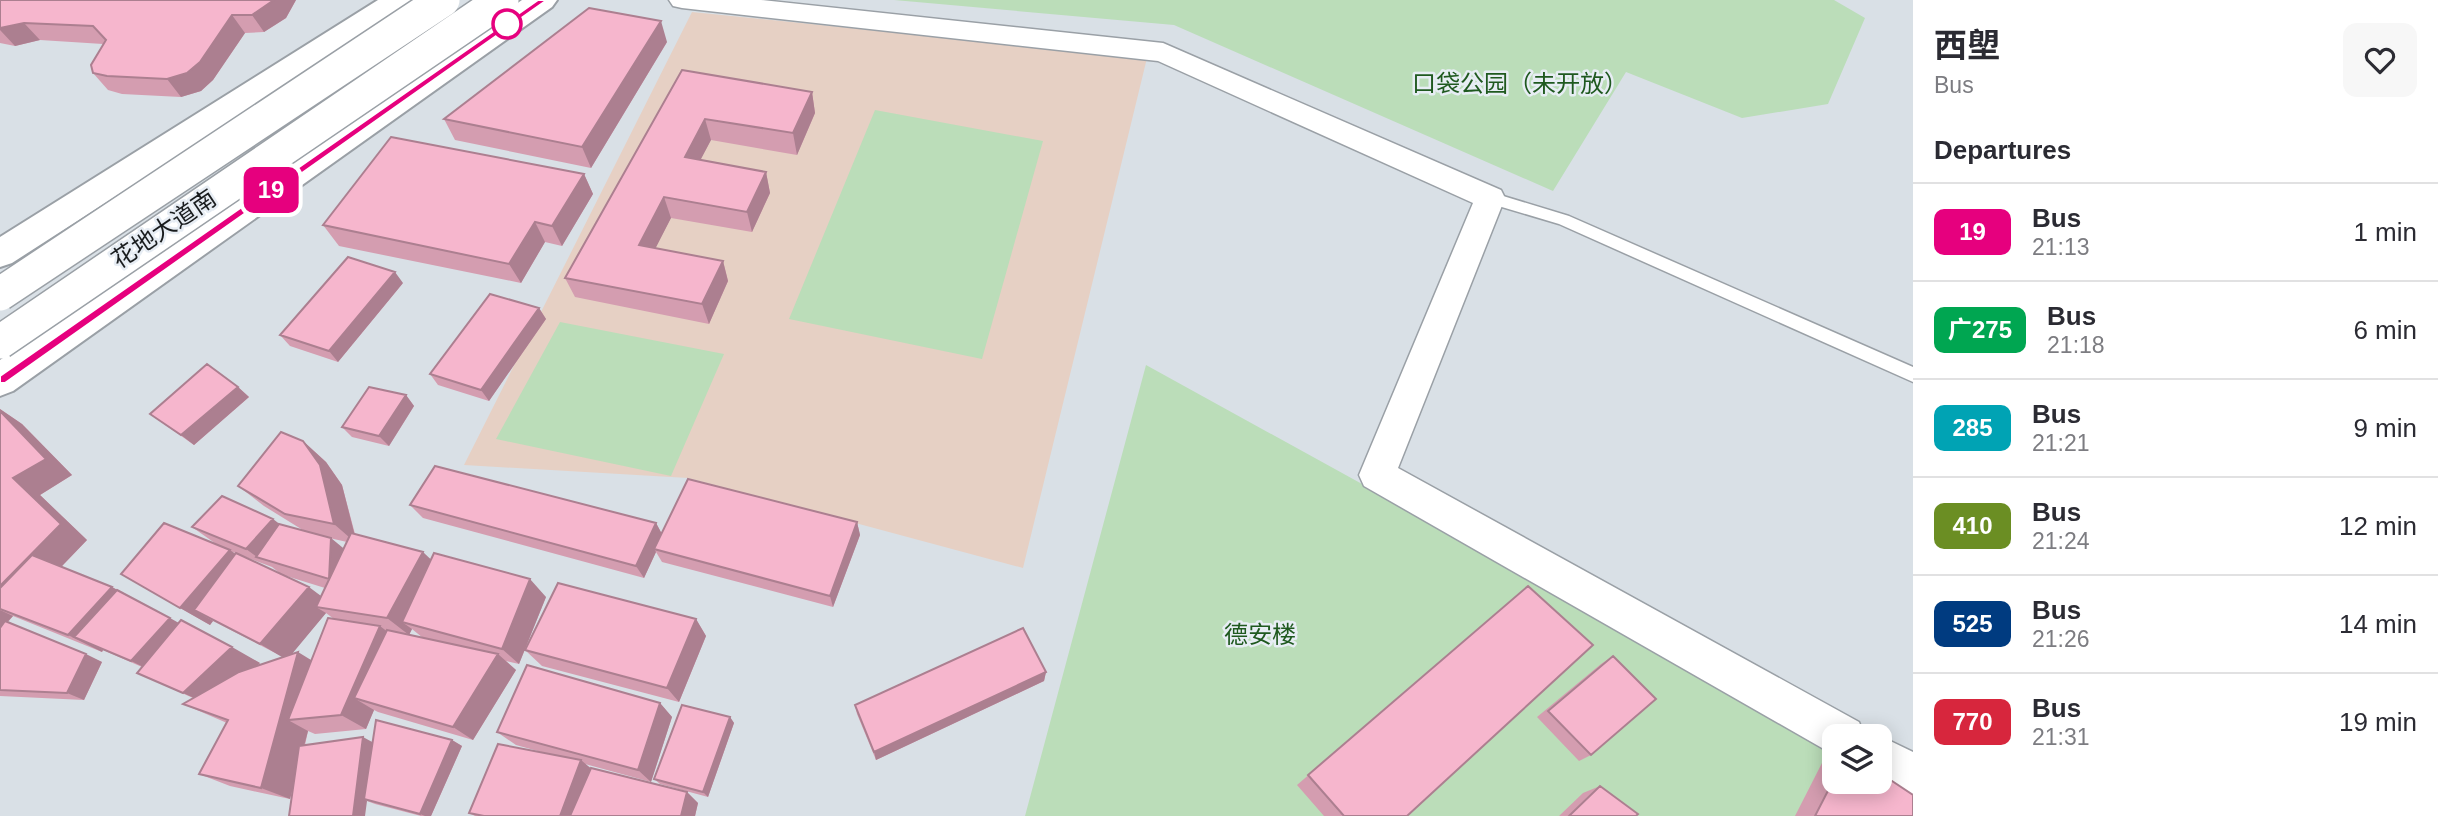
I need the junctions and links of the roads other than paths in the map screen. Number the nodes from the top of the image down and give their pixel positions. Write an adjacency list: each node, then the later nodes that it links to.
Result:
1 (400, 0): 7 (main road)
2 (443, 0): 8 (main road, 花地大道南, bridge)
3 (502, 0): 9 (main road, 花地大道南, bridge)
4 (541, 0): 11 (main road, 花地大道南)
5 (682, 0): 6 (street)
6 (1490, 198): 10 (lane); 12 (street)
7 (0, 254)
8 (0, 294)
9 (0, 342)
10 (1913, 375)
11 (0, 380)
12 (1822, 725)
13 (1892, 764): 14 (street)
14 (1913, 775)

